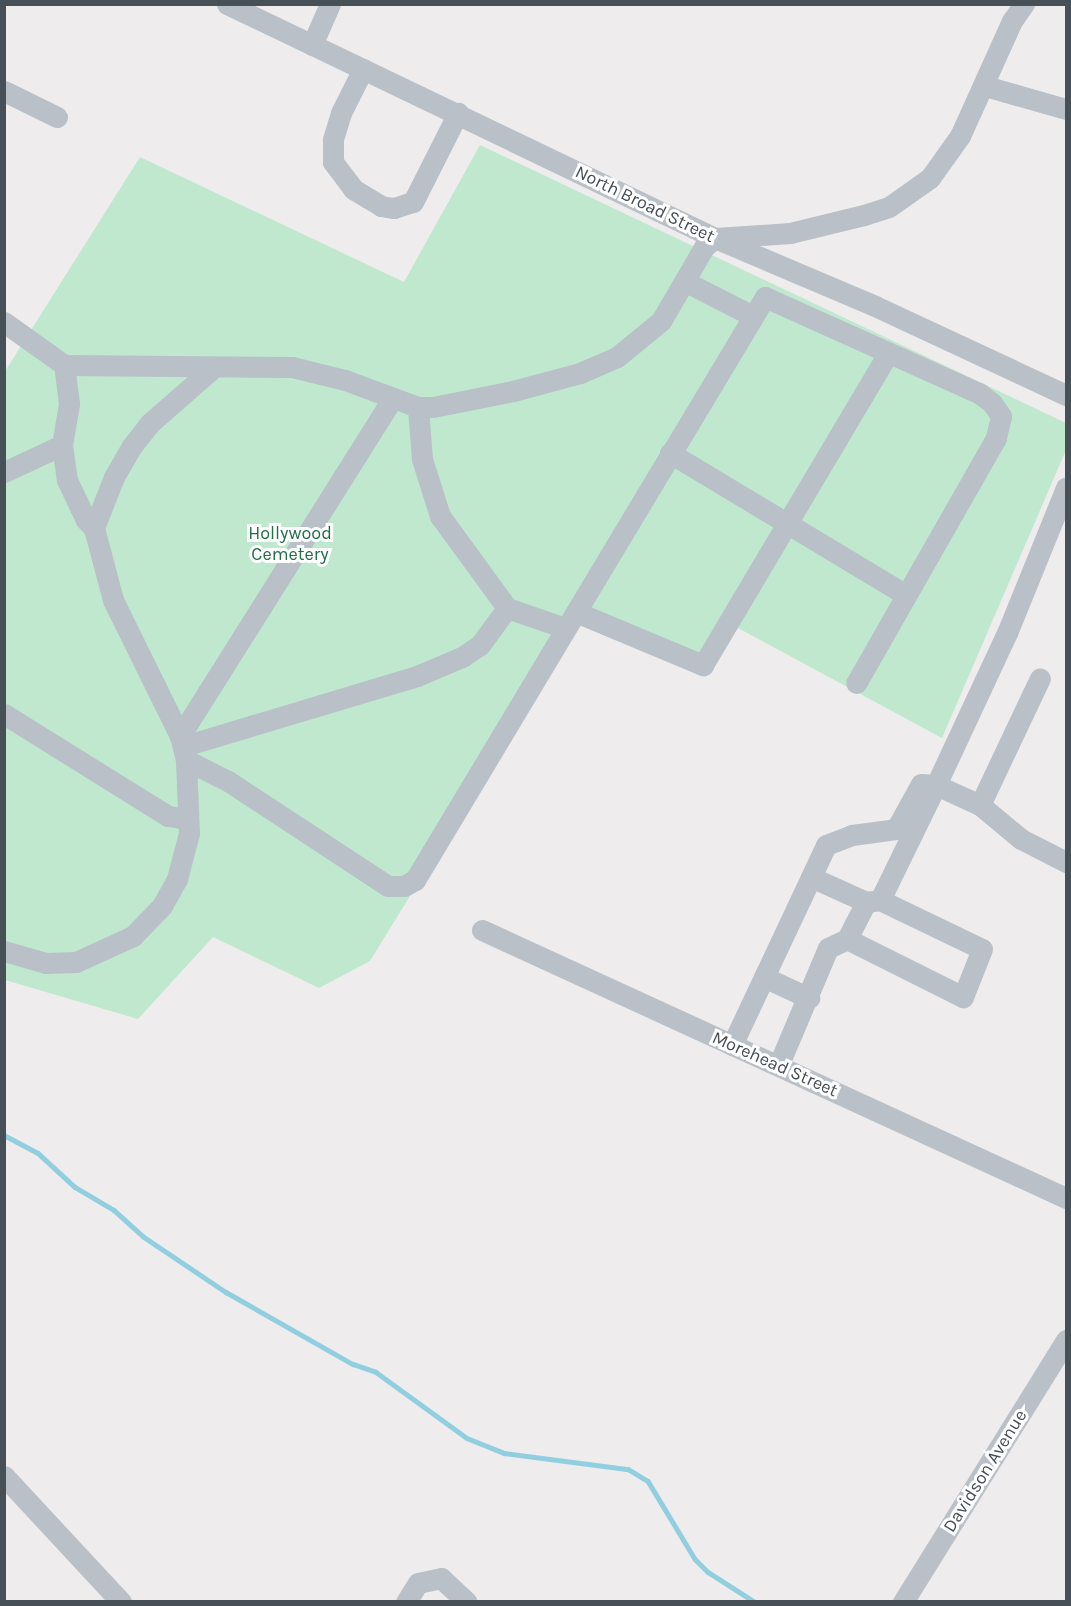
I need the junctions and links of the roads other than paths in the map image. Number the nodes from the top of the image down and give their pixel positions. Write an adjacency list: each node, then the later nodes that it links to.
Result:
1 (227, 4): 4 (street, North Broad Street)
2 (330, 4): 4 (street)
3 (1024, 4): 6 (street)
4 (312, 45): 5 (street, North Broad Street)
5 (363, 69): 9 (street, North Broad Street); 9 (street)
6 (985, 86): 8 (street); 11 (street)
7 (4, 91): 10 (street)
8 (1066, 109)
9 (458, 114): 11 (street, North Broad Street)
10 (57, 117)
11 (715, 238): 12 (street); 18 (street, North Broad Street)
12 (686, 282): 13 (street); 20 (street)
13 (751, 315): 15 (street); 22 (street)
14 (4, 322): 16 (street)
15 (888, 353): 25 (street); 27 (street)
16 (64, 365): 17 (street); 21 (street)
17 (214, 367): 19 (street); 26 (street)
18 (1066, 395)
19 (392, 399): 20 (street); 33 (street)
20 (418, 407): 28 (street)
21 (62, 445): 23 (street); 26 (street)
22 (670, 453): 25 (street); 29 (street)
23 (4, 472)
24 (1064, 500): 34 (street)
25 (786, 524): 27 (street); 29 (street)
26 (94, 528): 33 (street)
27 (906, 595): 31 (street)
28 (507, 608): 29 (street); 33 (street)
29 (570, 620): 33 (street)
30 (1040, 678): 35 (street)
31 (856, 683)
32 (4, 714): 36 (street)
33 (183, 747): 36 (street)
34 (936, 784): 35 (street); 38 (street); 39 (street)
35 (980, 805): 37 (street)
36 (189, 819): 42 (street)
37 (1066, 862)
38 (811, 877): 39 (street); 43 (street)
39 (873, 901): 41 (street); 41 (street)
40 (482, 930): 45 (street, Morehead Street)
41 (847, 939): 44 (street)
42 (4, 951)
43 (764, 977): 44 (street); 45 (street)
44 (809, 998): 46 (street)
45 (732, 1045): 46 (street, Morehead Street)
46 (779, 1064): 47 (street, Morehead Street)
47 (1066, 1198)
48 (1066, 1340): 53 (street, Davidson Avenue)
49 (4, 1476): 50 (street)
50 (122, 1602)
51 (406, 1602): 52 (street)
52 (467, 1602)
53 (903, 1602)

